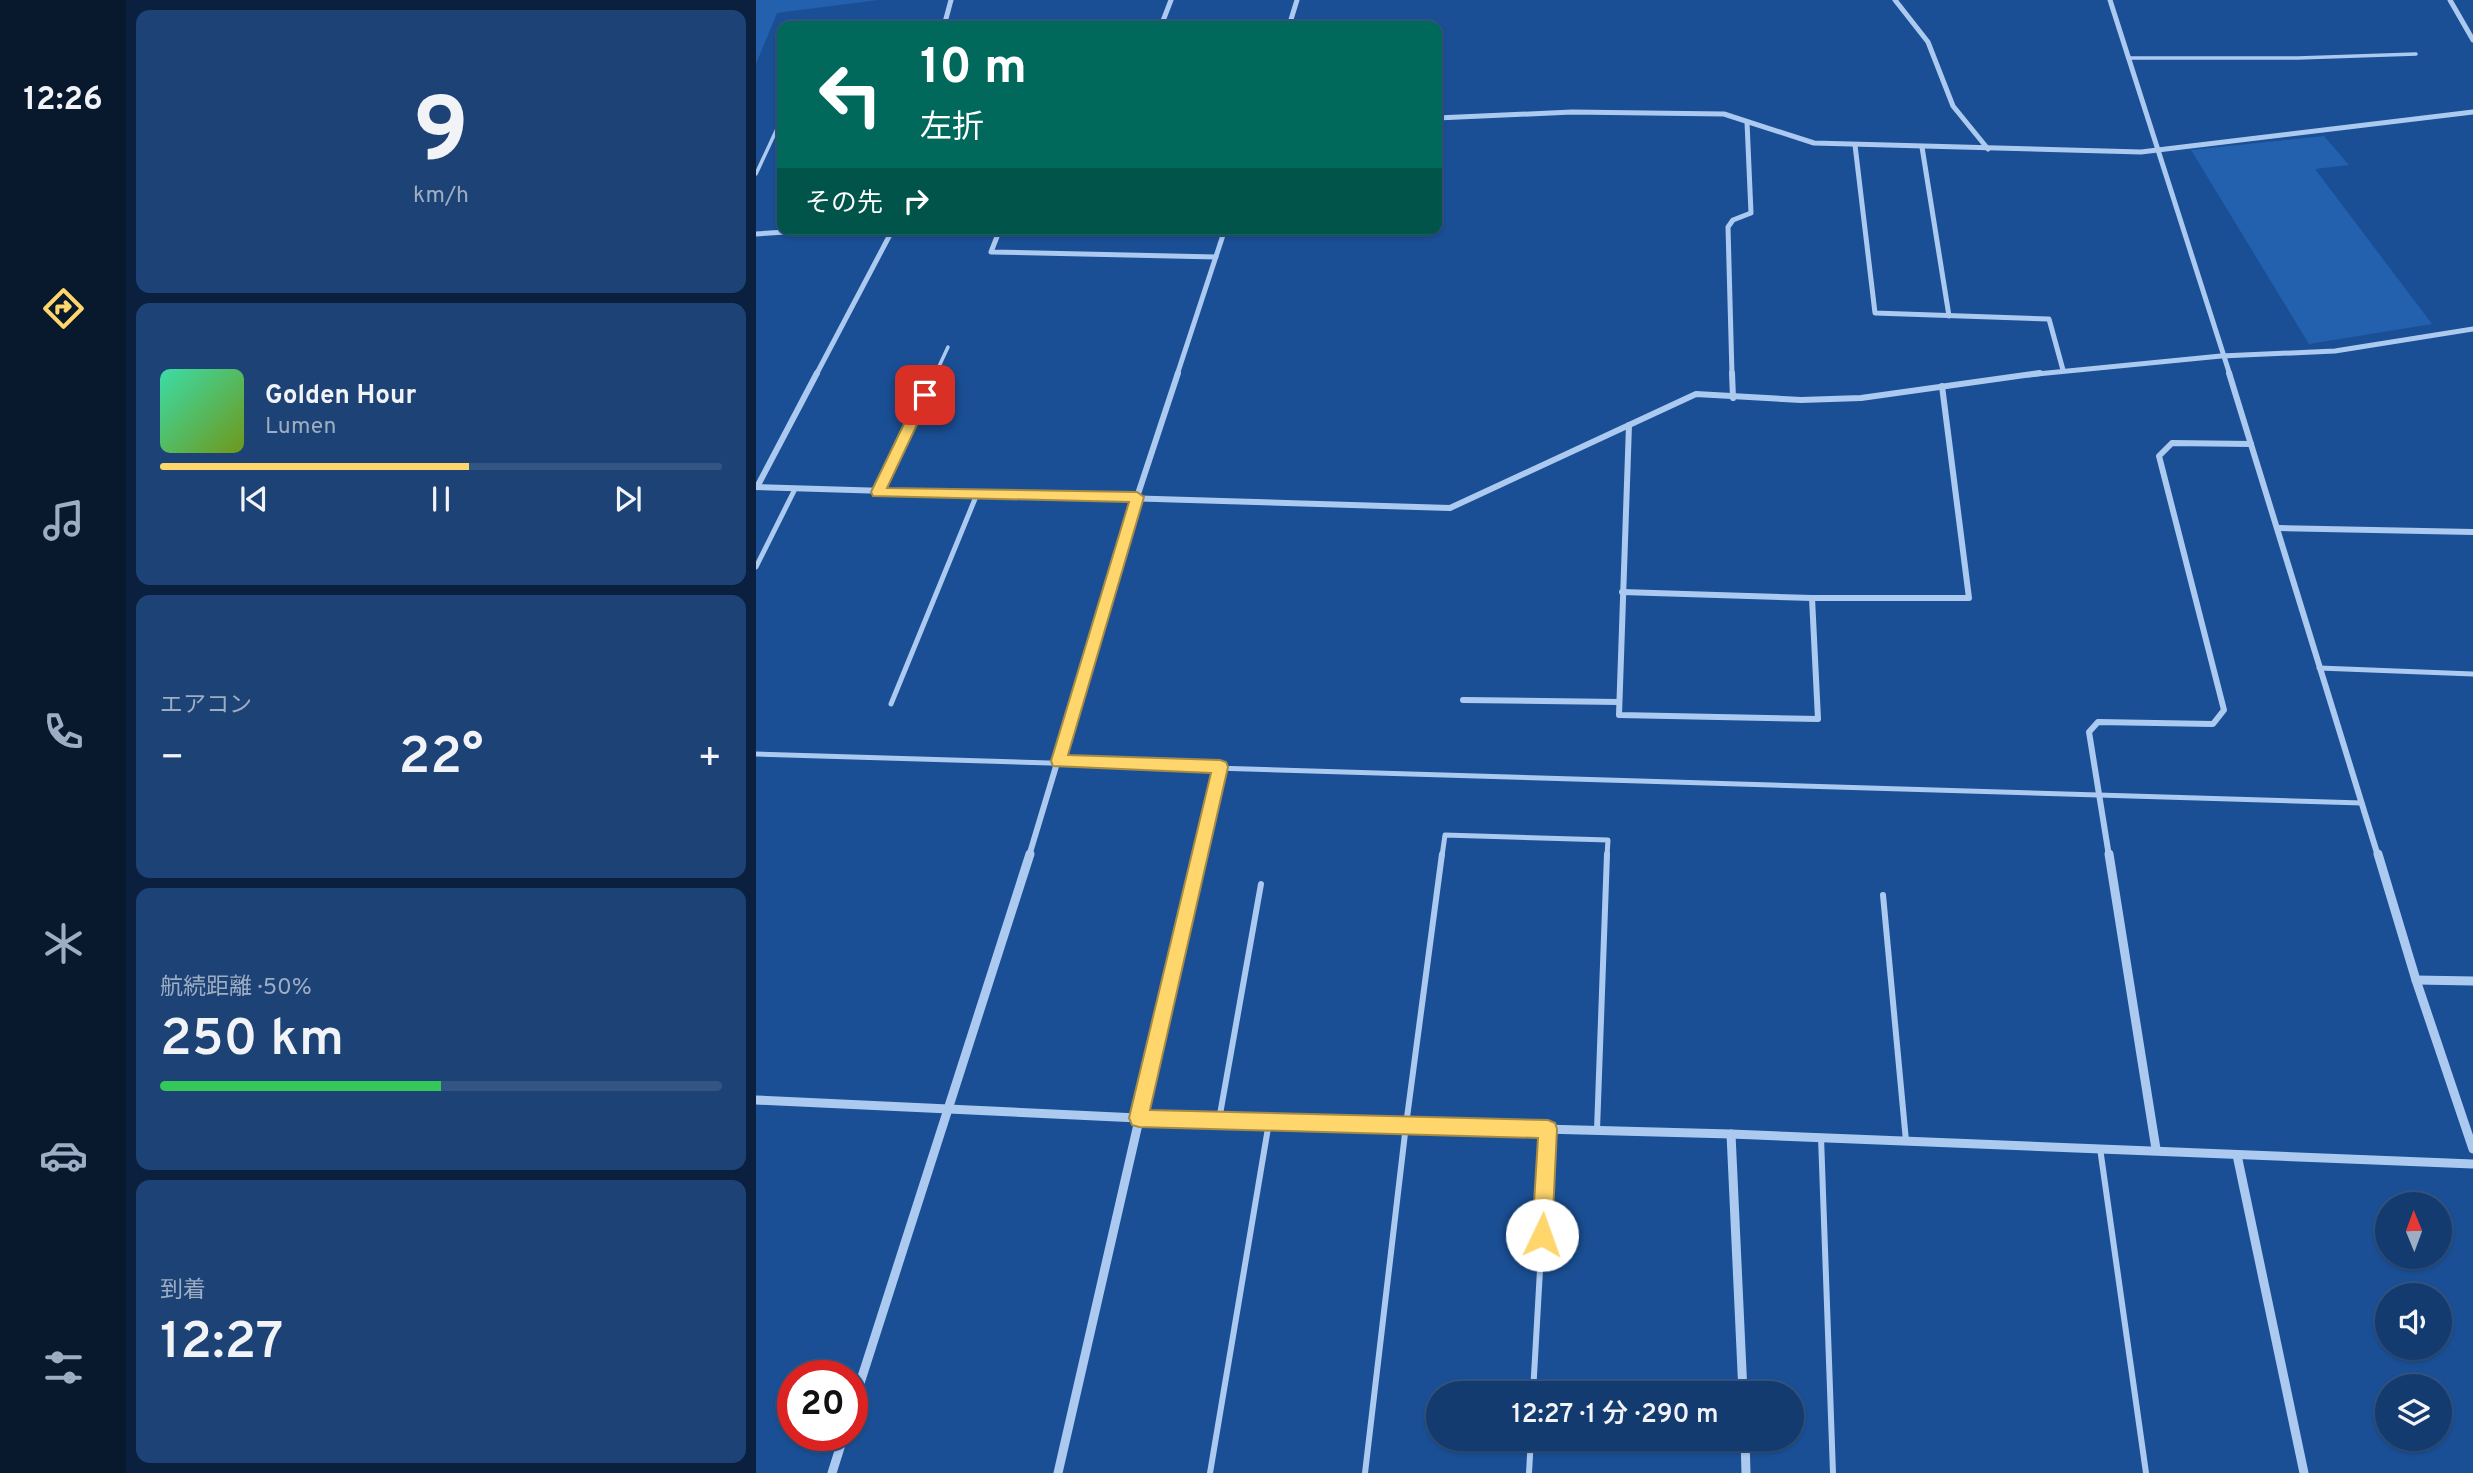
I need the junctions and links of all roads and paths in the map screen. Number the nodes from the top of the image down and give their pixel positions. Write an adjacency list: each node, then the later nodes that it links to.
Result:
1 (951, 0): 7 (street)
2 (1171, 0): 8 (street)
3 (1297, 0): 9 (street)
4 (1895, 0): 19 (street)
5 (2110, 0): 12 (street)
6 (2450, 0): 10 (street)
7 (945, 21)
8 (1163, 21)
9 (1291, 21)
10 (2473, 40)
11 (2416, 54): 12 (lane)
12 (2128, 58): 20 (street)
13 (2473, 113): 20 (street)
14 (1442, 118): 15 (street)
15 (1747, 122): 17 (street); 34 (street)
16 (777, 129): 21 (lane)
17 (1855, 145): 18 (street); 28 (street)
18 (1922, 147): 19 (street); 28 (street)
19 (1988, 149): 20 (street)
20 (2157, 149): 31 (street)
21 (756, 174)
22 (777, 233): 23 (street)
23 (756, 234)
24 (890, 235): 37 (street)
25 (997, 235): 27 (street)
26 (1223, 235): 27 (street)
27 (1216, 257): 41 (street)
28 (1950, 316): 32 (street)
29 (2473, 329): 31 (street)
30 (948, 347): 39 (lane)
31 (2221, 356): 32 (street); 36 (street)
32 (2063, 370): 33 (street)
33 (1942, 386): 34 (street); 46 (street)
34 (1733, 398): 35 (street)
35 (1629, 425): 41 (street); 45 (street)
36 (2251, 444): 42 (street); 55 (street)
37 (756, 487): 38 (street)
38 (795, 489): 39 (street); 44 (lane)
39 (878, 492): 40 (street)
40 (977, 494): 41 (street); 51 (lane)
41 (1137, 497): 53 (street)
42 (2279, 528): 43 (street); 47 (street)
43 (2473, 532)
44 (756, 567)
45 (1622, 592): 46 (street); 50 (street)
46 (1812, 598): 50 (street)
47 (2319, 668): 48 (lane); 56 (street)
48 (2473, 674)
49 (1463, 700): 50 (street)
50 (1619, 702)
51 (891, 704)
52 (756, 754): 53 (lane)
53 (1059, 761): 54 (lane); 62 (street)
54 (1220, 767): 55 (lane); 63 (street)
55 (2099, 794): 56 (lane); 73 (street)
56 (2362, 803): 59 (street)
57 (1261, 884): 64 (lane)
58 (1883, 895): 71 (lane)
59 (2416, 980): 60 (street); 74 (street)
60 (2473, 981)
61 (756, 1100): 62 (street)
62 (946, 1107): 63 (street); 77 (street)
63 (1139, 1118): 64 (street); 84 (street)
64 (1219, 1120): 65 (street)
65 (1269, 1122): 66 (street); 85 (lane)
66 (1406, 1125): 67 (street); 68 (lane); 86 (lane)
67 (1548, 1129): 68 (street); 78 (lane)
68 (1597, 1130): 69 (street)
69 (1731, 1134): 70 (street); 79 (street)
70 (1821, 1137): 71 (street); 89 (lane)
71 (1906, 1141): 72 (street)
72 (2100, 1148): 73 (street); 90 (lane)
73 (2156, 1149): 75 (street)
74 (2473, 1149)
75 (2237, 1155): 76 (street); 91 (street)
76 (2473, 1164)
77 (867, 1360)
78 (1534, 1381)
79 (1742, 1381)
80 (839, 1451): 83 (street)
81 (1530, 1451): 87 (lane)
82 (1745, 1451): 88 (street)
83 (832, 1473)
84 (1058, 1473)
85 (1210, 1473)
86 (1365, 1473)
87 (1529, 1473)
88 (1746, 1473)
89 (1833, 1473)
90 (2146, 1473)
91 (2304, 1473)

